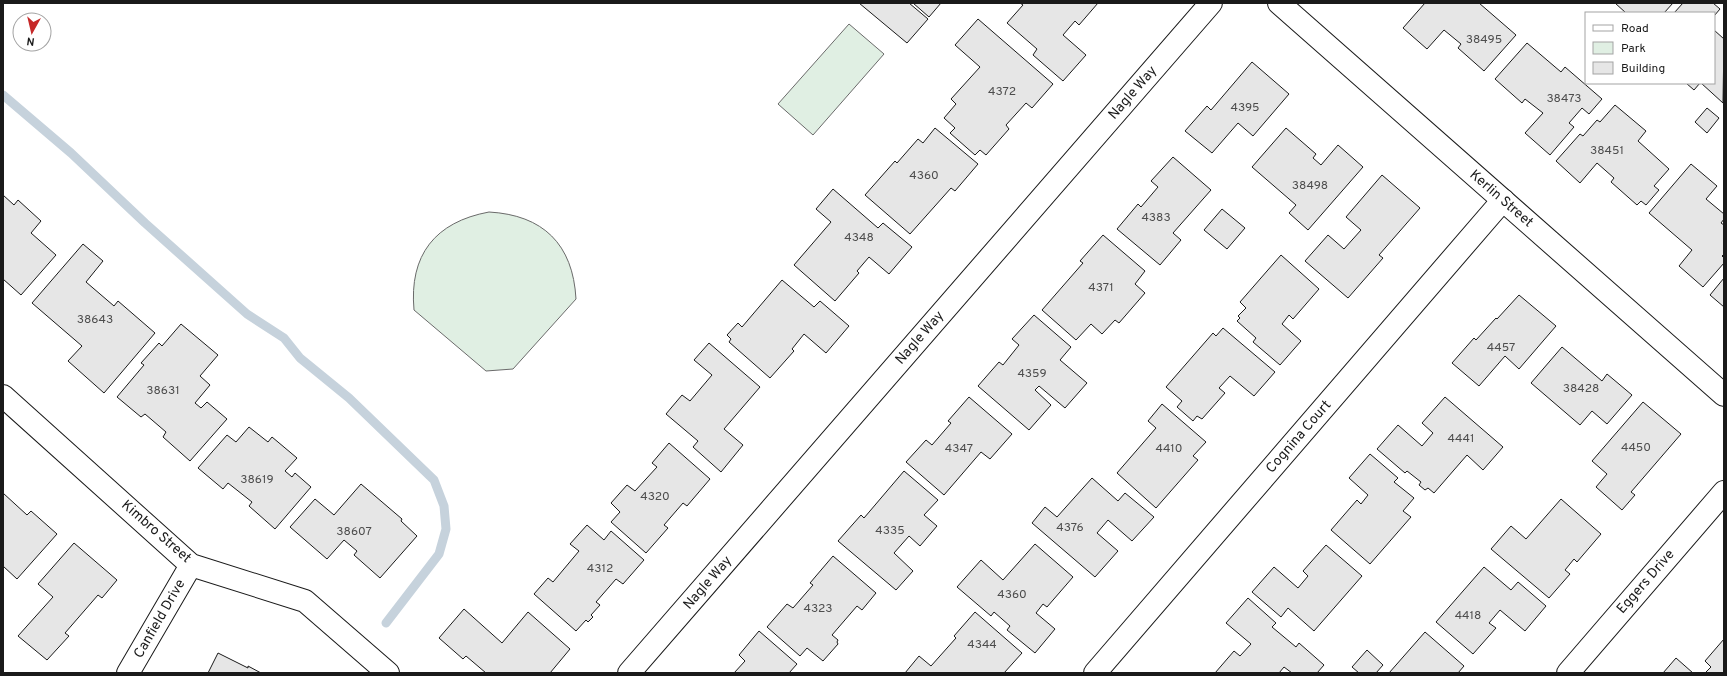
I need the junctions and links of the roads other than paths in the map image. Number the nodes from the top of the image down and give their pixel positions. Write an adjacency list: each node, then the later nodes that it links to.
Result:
1 (1211, 3): 10 (street, Nagle Way)
2 (1279, 3): 3 (street, Kerlin Street)
3 (1503, 200): 4 (street, Kerlin Street); 11 (street, Cognina Court)
4 (1724, 395)
5 (3, 396): 7 (street, Kimbro Street)
6 (1724, 492): 12 (street, Eggers Drive)
7 (191, 565): 8 (street, Canfield Drive); 9 (street, Kimbro Street)
8 (128, 673)
9 (388, 673)
10 (629, 673)
11 (1095, 673)
12 (1568, 673)

